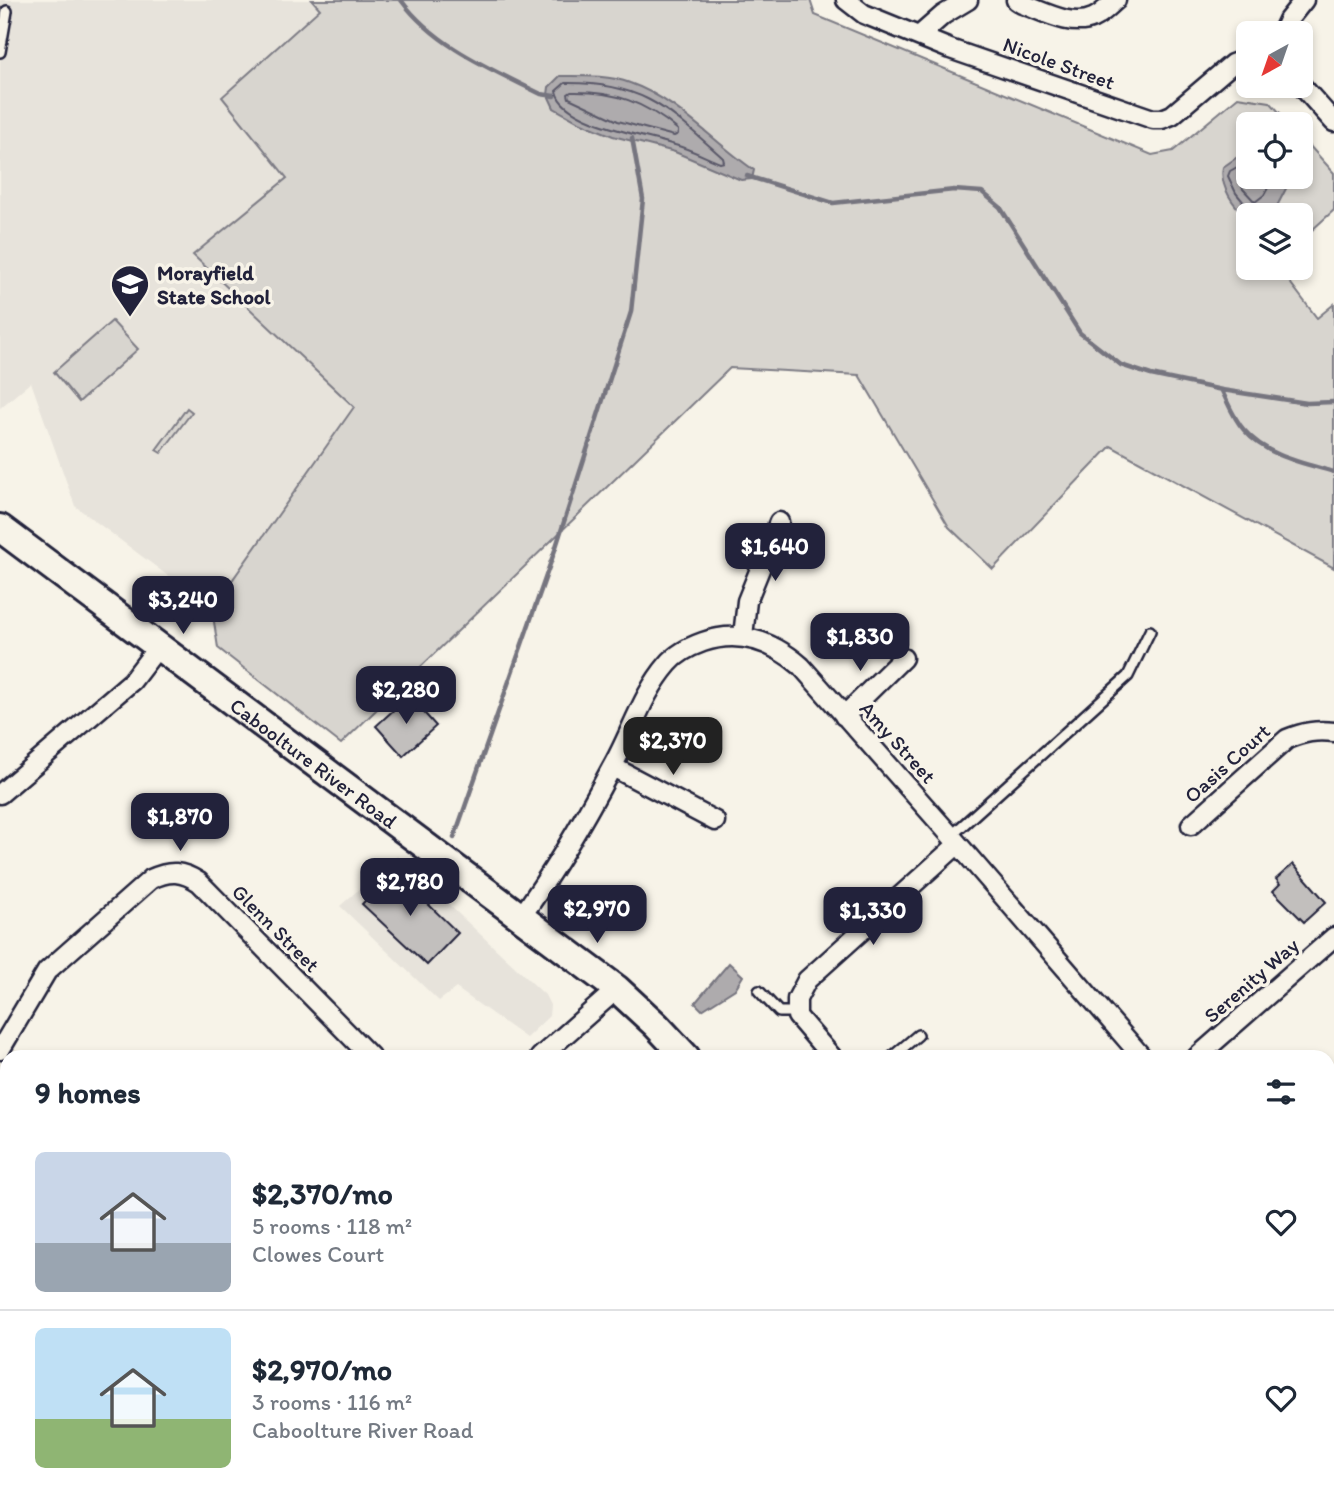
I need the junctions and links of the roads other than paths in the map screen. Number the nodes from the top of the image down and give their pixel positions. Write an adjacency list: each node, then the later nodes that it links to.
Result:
1 (846, 0): 8 (street, Nicole Street)
2 (968, 0): 8 (street)
3 (1016, 0): 4 (street)
4 (1116, 0)
5 (1304, 0): 7 (street)
6 (7, 11): 9 (lane)
7 (1288, 21)
8 (919, 36): 10 (street, Nicole Street)
9 (0, 52)
10 (1236, 63)
11 (1313, 98): 12 (street)
12 (1334, 122)
13 (779, 522): 16 (street)
14 (0, 528): 17 (main road, Caboolture River Road)
15 (1150, 631): 25 (lane)
16 (743, 636): 19 (street, Amy Street); 21 (street, Amy Street)
17 (158, 648): 22 (street); 26 (main road, Caboolture River Road)
18 (903, 657): 19 (street)
19 (844, 716): 25 (street, Amy Street)
20 (1334, 732): 24 (street, Oasis Court)
21 (613, 767): 23 (street); 26 (street, Amy Street)
22 (0, 794)
23 (715, 821)
24 (1191, 825)
25 (955, 839): 30 (street); 38 (street, Amy Street)
26 (520, 918): 28 (main road, Caboolture River Road)
27 (1334, 937): 39 (street, Serenity Way)
28 (617, 989): 34 (street); 35 (main road, Caboolture River Road)
29 (759, 991): 30 (lane)
30 (797, 1012): 36 (street)
31 (918, 1035): 37 (lane)
32 (0, 1049): 33 (street, Glenn Street)
33 (364, 1050)
34 (548, 1050)
35 (679, 1050)
36 (826, 1050)
37 (900, 1050)
38 (1136, 1050)
39 (1205, 1050)

